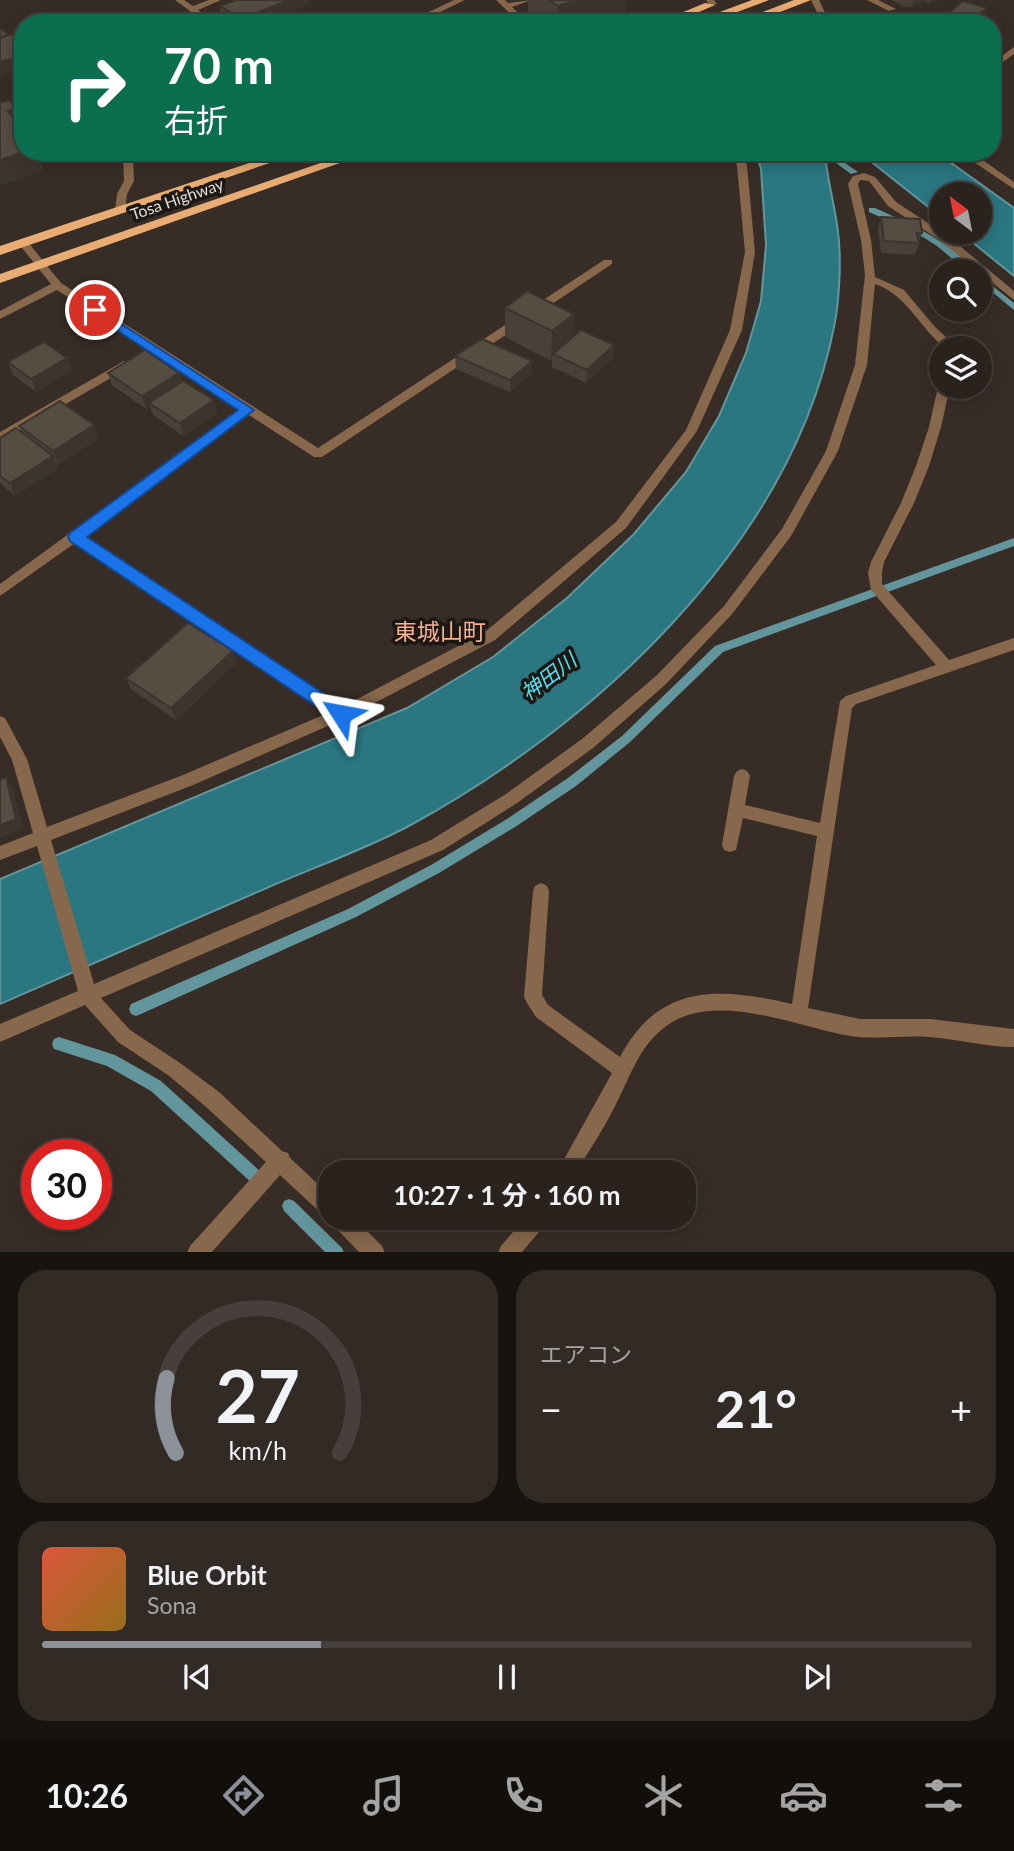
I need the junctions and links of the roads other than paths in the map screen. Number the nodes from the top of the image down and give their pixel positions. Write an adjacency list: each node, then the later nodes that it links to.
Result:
1 (179, 0): 10 (street)
2 (217, 0): 10 (street)
3 (461, 0): 13 (street)
4 (528, 0): 8 (street)
5 (763, 0): 15 (highway)
6 (806, 0): 16 (highway)
7 (871, 0): 11 (street)
8 (503, 3)
9 (712, 3): 14 (highway)
10 (192, 9): 12 (street)
11 (892, 9)
12 (199, 14)
13 (430, 14)
14 (685, 14)
15 (723, 14)
16 (766, 14)
17 (128, 161): 23 (street)
18 (269, 161): 23 (highway, Tosa Highway)
19 (339, 161): 27 (highway, Tosa Highway)
20 (740, 161): 42 (street)
21 (977, 161): 22 (street)
22 (1014, 186)
23 (120, 211): 24 (highway, Tosa Highway)
24 (23, 243): 25 (highway, Tosa Highway); 27 (street)
25 (0, 251)
26 (608, 262): 36 (street)
27 (38, 265): 28 (highway, Tosa Highway); 30 (street)
28 (0, 278)
29 (870, 279): 31 (street); 33 (street); 51 (street)
30 (57, 285): 32 (street); 34 (street)
31 (1014, 297)
32 (0, 316)
33 (938, 336)
34 (152, 349): 36 (street); 37 (street)
35 (941, 399): 41 (street)
36 (247, 410): 38 (street)
37 (0, 438)
38 (76, 537): 39 (street); 42 (street)
39 (0, 591)
40 (1014, 644): 41 (street)
41 (946, 667): 46 (street)
42 (341, 714): 47 (street)
43 (0, 722): 47 (street)
44 (742, 776): 45 (street)
45 (737, 810): 46 (street); 48 (street)
46 (825, 831): 52 (street)
47 (45, 843): 49 (street); 51 (street)
48 (730, 845)
49 (0, 853)
50 (541, 891): 55 (street)
51 (86, 988): 53 (street); 56 (street)
52 (799, 1013): 54 (street); 55 (street)
53 (0, 1033)
54 (1014, 1038)
55 (622, 1070): 57 (street)
56 (281, 1160): 58 (street); 61 (street)
57 (573, 1160)
58 (318, 1196)
59 (352, 1230): 62 (street)
60 (527, 1230): 63 (street)
61 (197, 1252)
62 (375, 1252)
63 (508, 1252)

